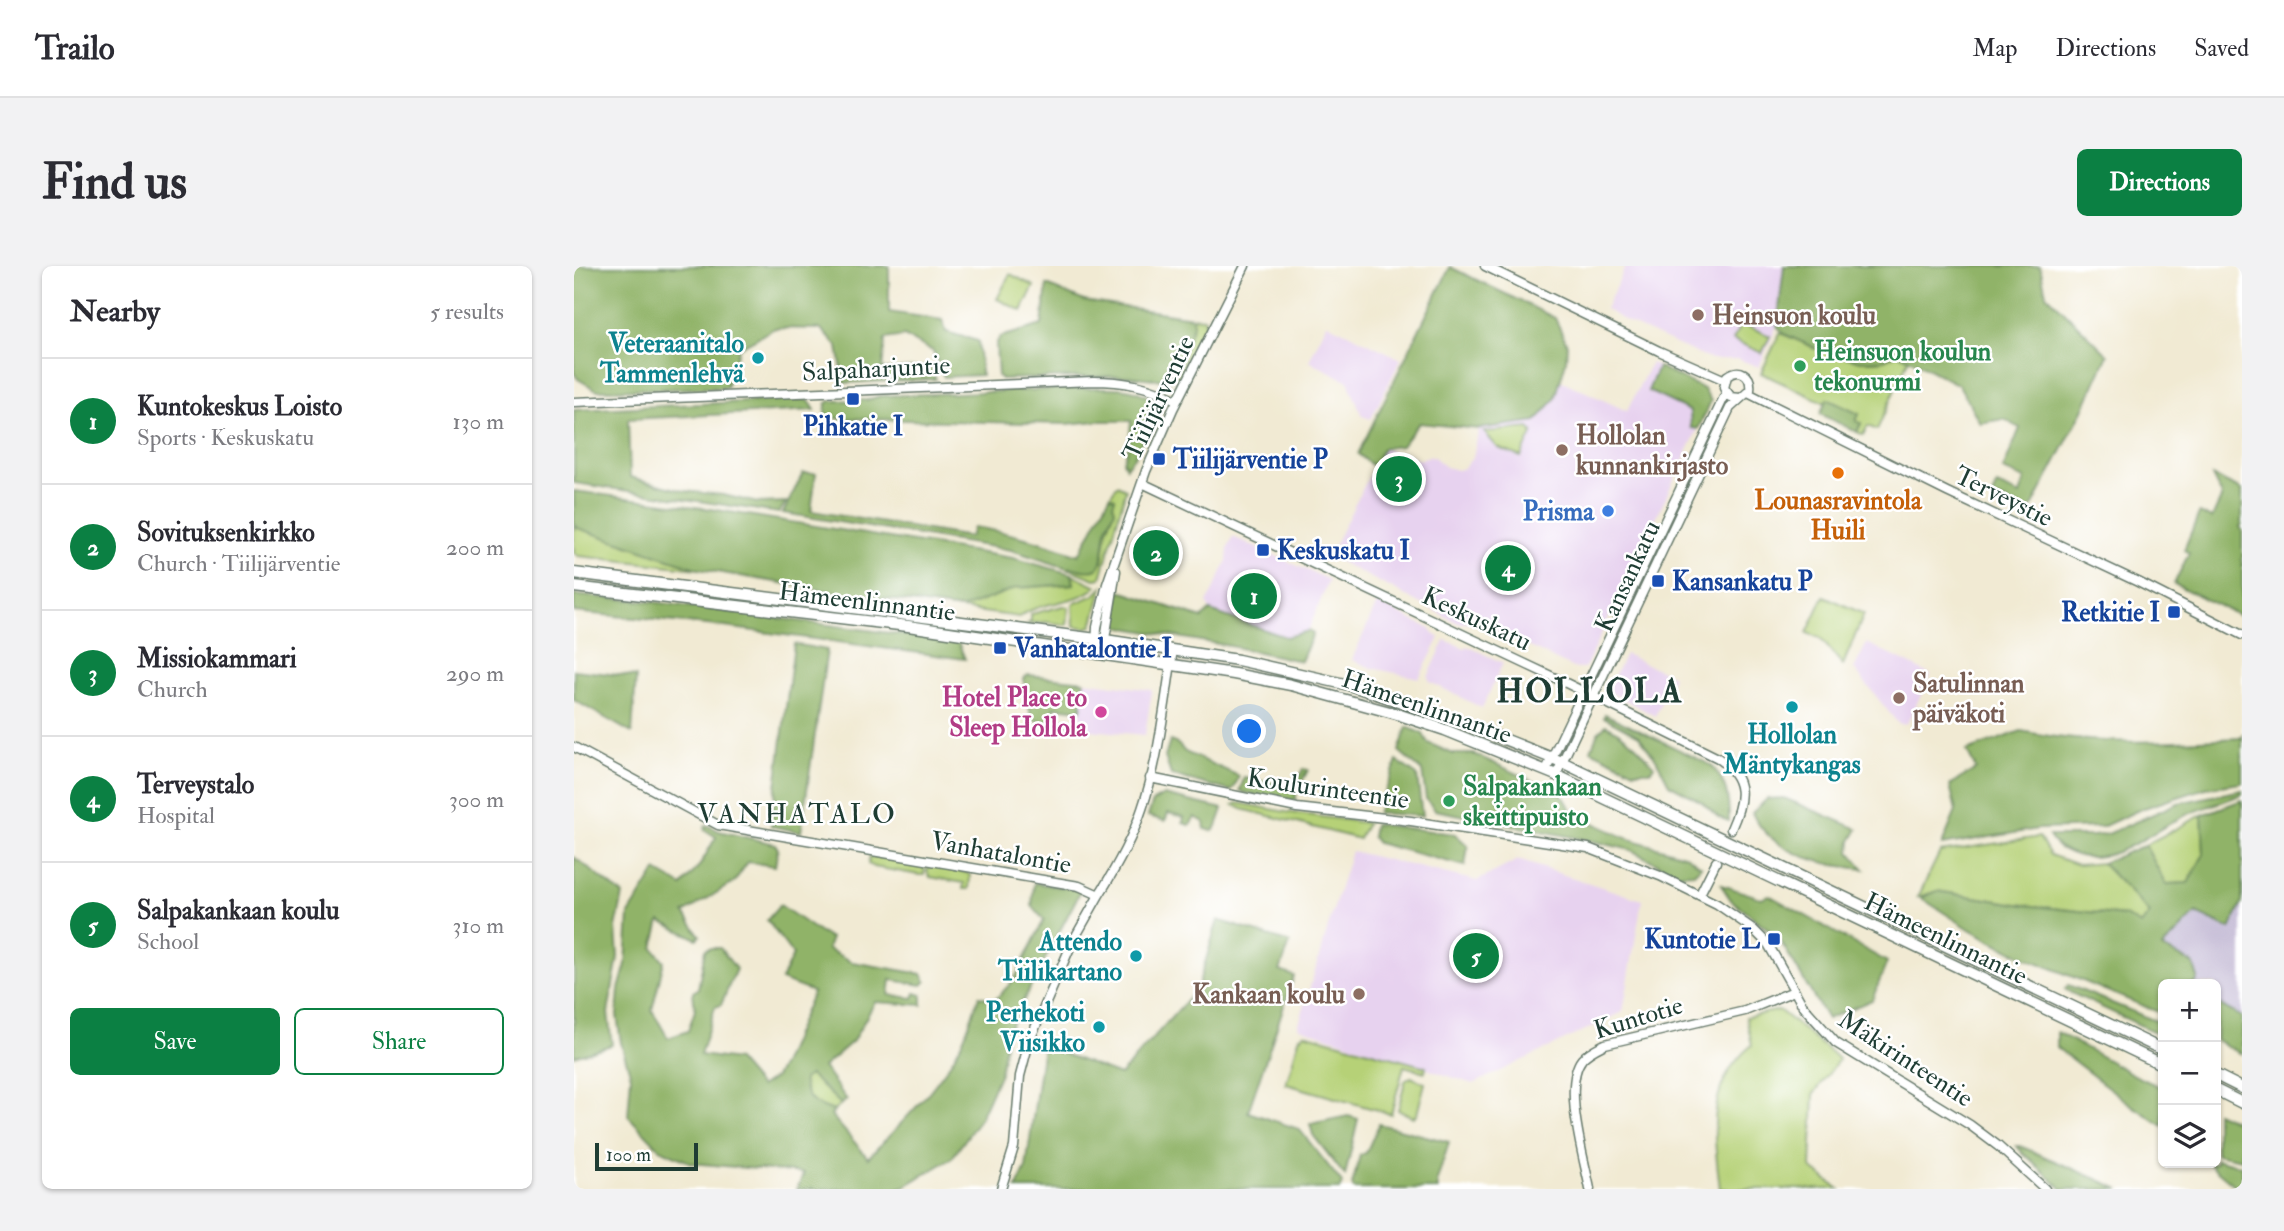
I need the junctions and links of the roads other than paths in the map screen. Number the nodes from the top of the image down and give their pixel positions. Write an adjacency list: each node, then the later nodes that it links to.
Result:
1 (1245, 266): 6 (street, Tiilijärventie)
2 (1485, 266): 3 (street)
3 (1725, 380): 4 (street); 5 (street)
4 (1727, 393): 5 (street); 18 (street, Kansankatu)
5 (1744, 396): 13 (street, Terveystie); 19 (street, Kansankatu)
6 (1177, 400): 7 (street, Salpaharjuntie); 8 (street, Tiilijärventie)
7 (574, 402)
8 (1142, 483): 14 (street, Tiilijärventie); 18 (street, Keskuskatu)
9 (574, 564): 11 (main road)
10 (574, 573): 11 (main road, Hämeenlinnantie)
11 (609, 576): 14 (main road, Hämeenlinnantie)
12 (574, 587): 16 (main road, Hämeenlinnantie)
13 (2242, 635)
14 (1100, 640): 15 (main road, Hämeenlinnantie); 16 (street, Tiilijärventie)
15 (1173, 650): 17 (street, Vanhatalontie); 21 (main road, Hämeenlinnantie)
16 (1099, 652): 17 (main road, Hämeenlinnantie)
17 (1171, 664): 23 (main road, Hämeenlinnantie); 25 (street, Vanhatalontie)
18 (1583, 693): 19 (street, Keskuskatu); 21 (street, Kansankatu)
19 (1592, 698): 22 (street, Kansankatu); 26 (street, Keskuskatu)
20 (574, 747): 29 (street, Vanhatalontie)
21 (1552, 757): 22 (main road, Hämeenlinnantie); 23 (street, Kansankatu)
22 (1562, 762): 24 (street, Kansankatu); 31 (main road, Hämeenlinnantie)
23 (1546, 770): 24 (main road, Hämeenlinnantie)
24 (1556, 775): 32 (main road, Hämeenlinnantie)
25 (1150, 778): 28 (street, Koulurinteentie); 29 (street, Vanhatalontie)
26 (1731, 830)
27 (1716, 862): 28 (street)
28 (1700, 894): 30 (street, Mäkirinteentie)
29 (1099, 895): 37 (street)
30 (1794, 991): 38 (street, Kuntotie); 39 (street, Mäkirinteentie)
31 (2158, 1048)
32 (2158, 1063)
33 (2221, 1078): 34 (main road)
34 (2242, 1088)
35 (2221, 1092): 36 (main road)
36 (2242, 1103)
37 (1001, 1189)
38 (1590, 1189)
39 (2045, 1189)

